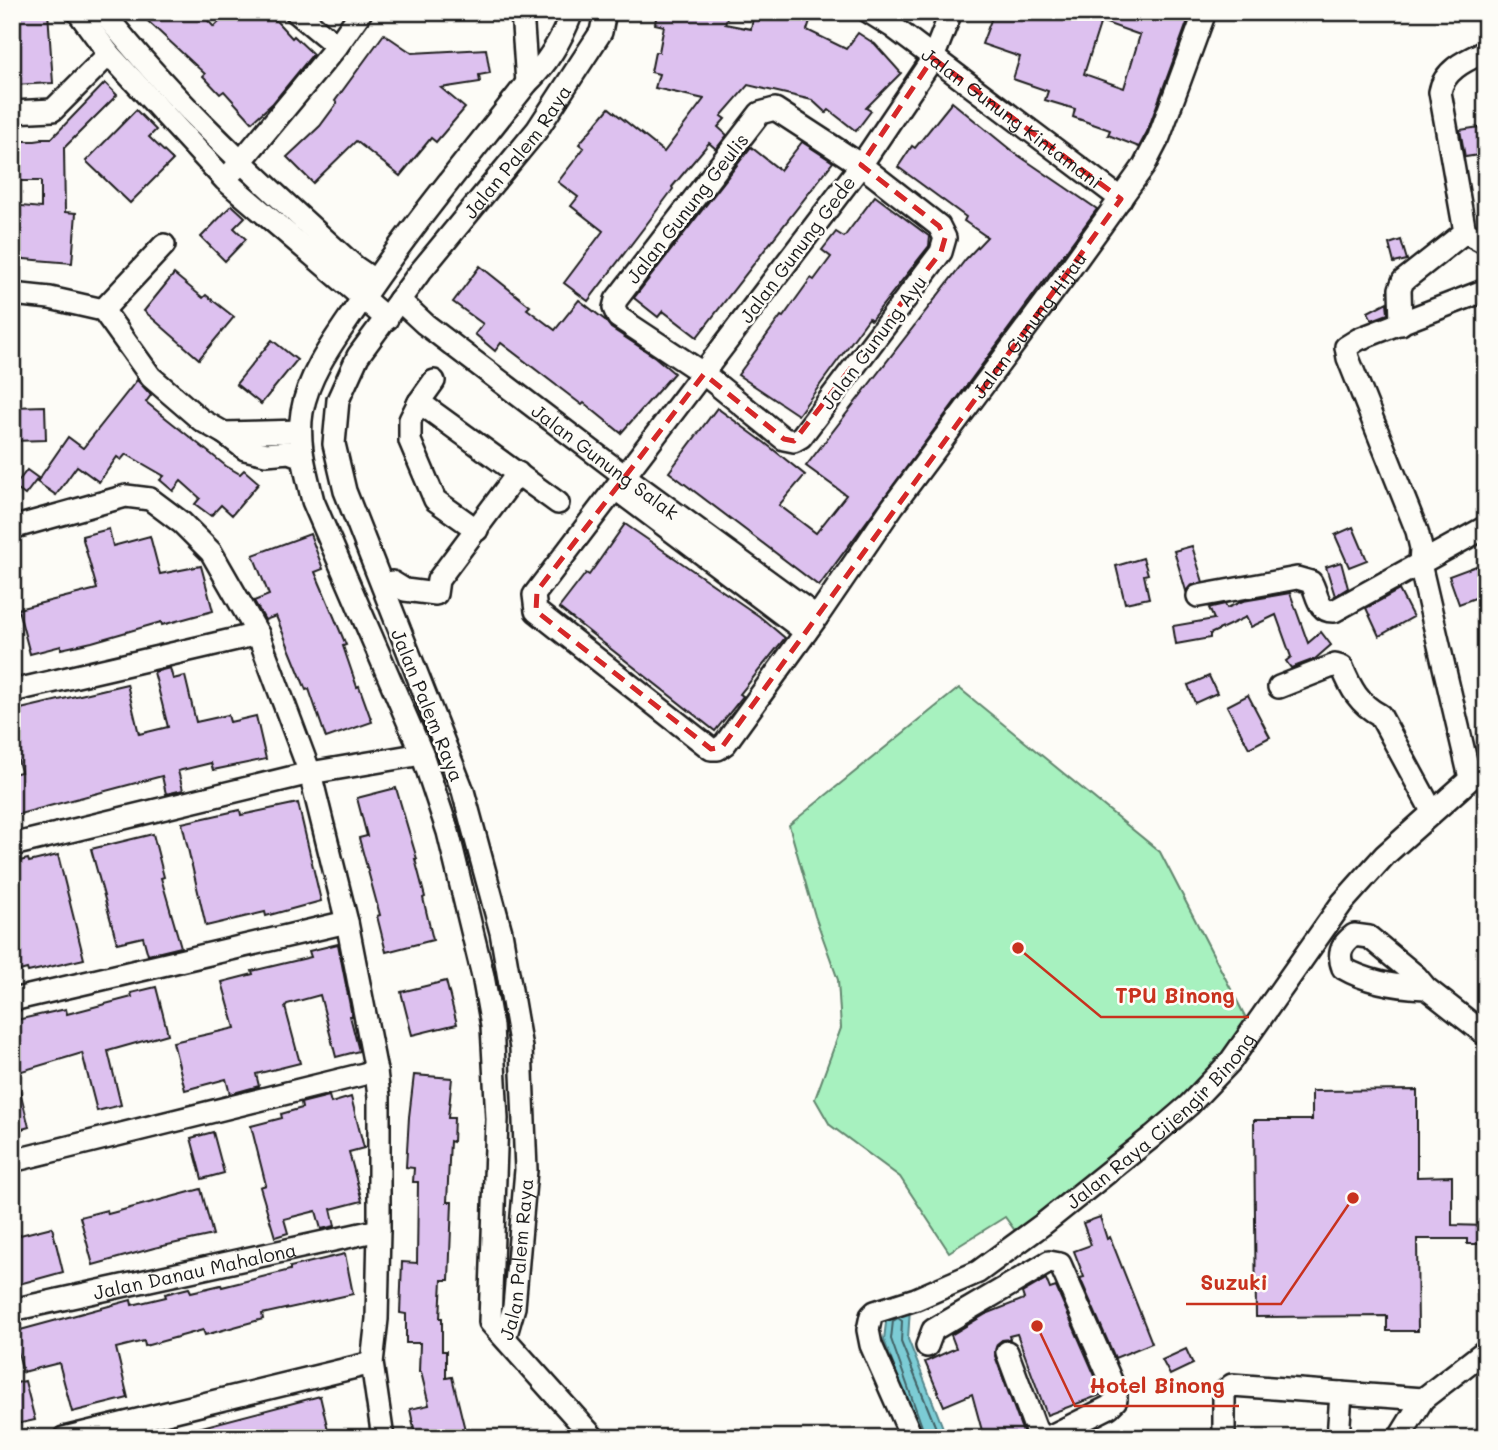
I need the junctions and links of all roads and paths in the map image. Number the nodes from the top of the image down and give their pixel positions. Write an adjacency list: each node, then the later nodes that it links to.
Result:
1 (78, 12): 13 (street)
2 (103, 12): 17 (street, Jalan Gunung Salak)
3 (296, 12): 11 (street)
4 (361, 12): 11 (street)
5 (522, 12): 15 (street, Jalan Palem Raya)
6 (572, 12): 15 (street, Jalan Palem Raya)
7 (606, 12): 27 (street, Jalan Palem Raya)
8 (869, 12): 14 (street, Jalan Gunung Kintamani)
9 (951, 12): 14 (street, Jalan Gunung Gede)
10 (1205, 12): 20 (street, Jalan Gunung Hijau)
11 (337, 46): 17 (street)
12 (1486, 51): 21 (street)
13 (109, 54): 16 (street); 19 (street)
14 (933, 58): 18 (street, Jalan Gunung Gede); 20 (street, Jalan Gunung Kintamani)
15 (527, 83): 24 (street, Jalan Palem Raya)
16 (12, 112)
17 (240, 162): 19 (street); 24 (street, Jalan Gunung Salak)
18 (861, 164): 32 (street, Jalan Gunung Gede); 32 (street, Jalan Gunung Geulis); 32 (street, Jalan Gunung Ayu)
19 (225, 180): 28 (street)
20 (1121, 199): 48 (street, Jalan Gunung Hijau)
21 (1465, 232): 22 (street); 31 (street)
22 (1486, 243)
23 (164, 245): 29 (street)
24 (379, 273): 27 (street, Jalan Gunung Salak); 28 (street, Jalan Palem Raya)
25 (1486, 290): 31 (street)
26 (12, 294): 29 (street)
27 (403, 295): 30 (street, Jalan Palem Raya); 39 (street, Jalan Gunung Salak)
28 (362, 299): 30 (street); 35 (street, Jalan Palem Raya)
29 (103, 310): 36 (street)
30 (387, 318): 45 (street, Jalan Palem Raya)
31 (1401, 324): 44 (street)
32 (704, 374): 39 (street, Jalan Gunung Gede)
33 (434, 382): 34 (street)
34 (419, 402): 38 (street); 43 (street)
35 (300, 431): 36 (street); 37 (street, Jalan Palem Raya)
36 (223, 433): 37 (street)
37 (302, 457): 46 (street, Jalan Palem Raya)
38 (518, 473): 40 (street); 43 (street)
39 (621, 483): 48 (street, Jalan Gunung Salak); 48 (street, Jalan Gunung Hijau)
40 (558, 503)
41 (1486, 527): 44 (street)
42 (12, 528): 49 (street)
43 (477, 530): 45 (street)
44 (1420, 564): 47 (street); 53 (street)
45 (386, 584): 46 (street); 65 (street, Jalan Palem Raya)
46 (354, 596): 52 (street, Jalan Palem Raya)
47 (1198, 596)
48 (812, 625)
49 (258, 634): 51 (street); 54 (street)
50 (1279, 687): 55 (street)
51 (12, 691)
52 (422, 754): 54 (street); 65 (street, Jalan Palem Raya)
53 (1478, 771): 55 (street, Jalan Raya Cijengir Binong)
54 (310, 773): 56 (street); 57 (street)
55 (1432, 811): 76 (street, Jalan Raya Cijengir Binong)
56 (12, 845)
57 (347, 922): 59 (street); 61 (street)
58 (1426, 988): 60 (street)
59 (12, 1000)
60 (1486, 1035)
61 (376, 1071): 62 (street); 63 (street)
62 (12, 1161)
63 (379, 1230): 64 (street, Jalan Danau Mahalona); 69 (street)
64 (12, 1310)
65 (505, 1338): 75 (street)
66 (927, 1346): 72 (street)
67 (1486, 1350): 71 (street)
68 (1007, 1352): 72 (street)
69 (372, 1363): 73 (street); 74 (street)
70 (1341, 1393): 71 (street); 77 (street); 78 (street)
71 (1423, 1399): 79 (street)
72 (1042, 1437)
73 (64, 1438)
74 (383, 1438)
75 (594, 1438)
76 (912, 1438)
77 (1224, 1438)
78 (1338, 1438)
79 (1399, 1438)

